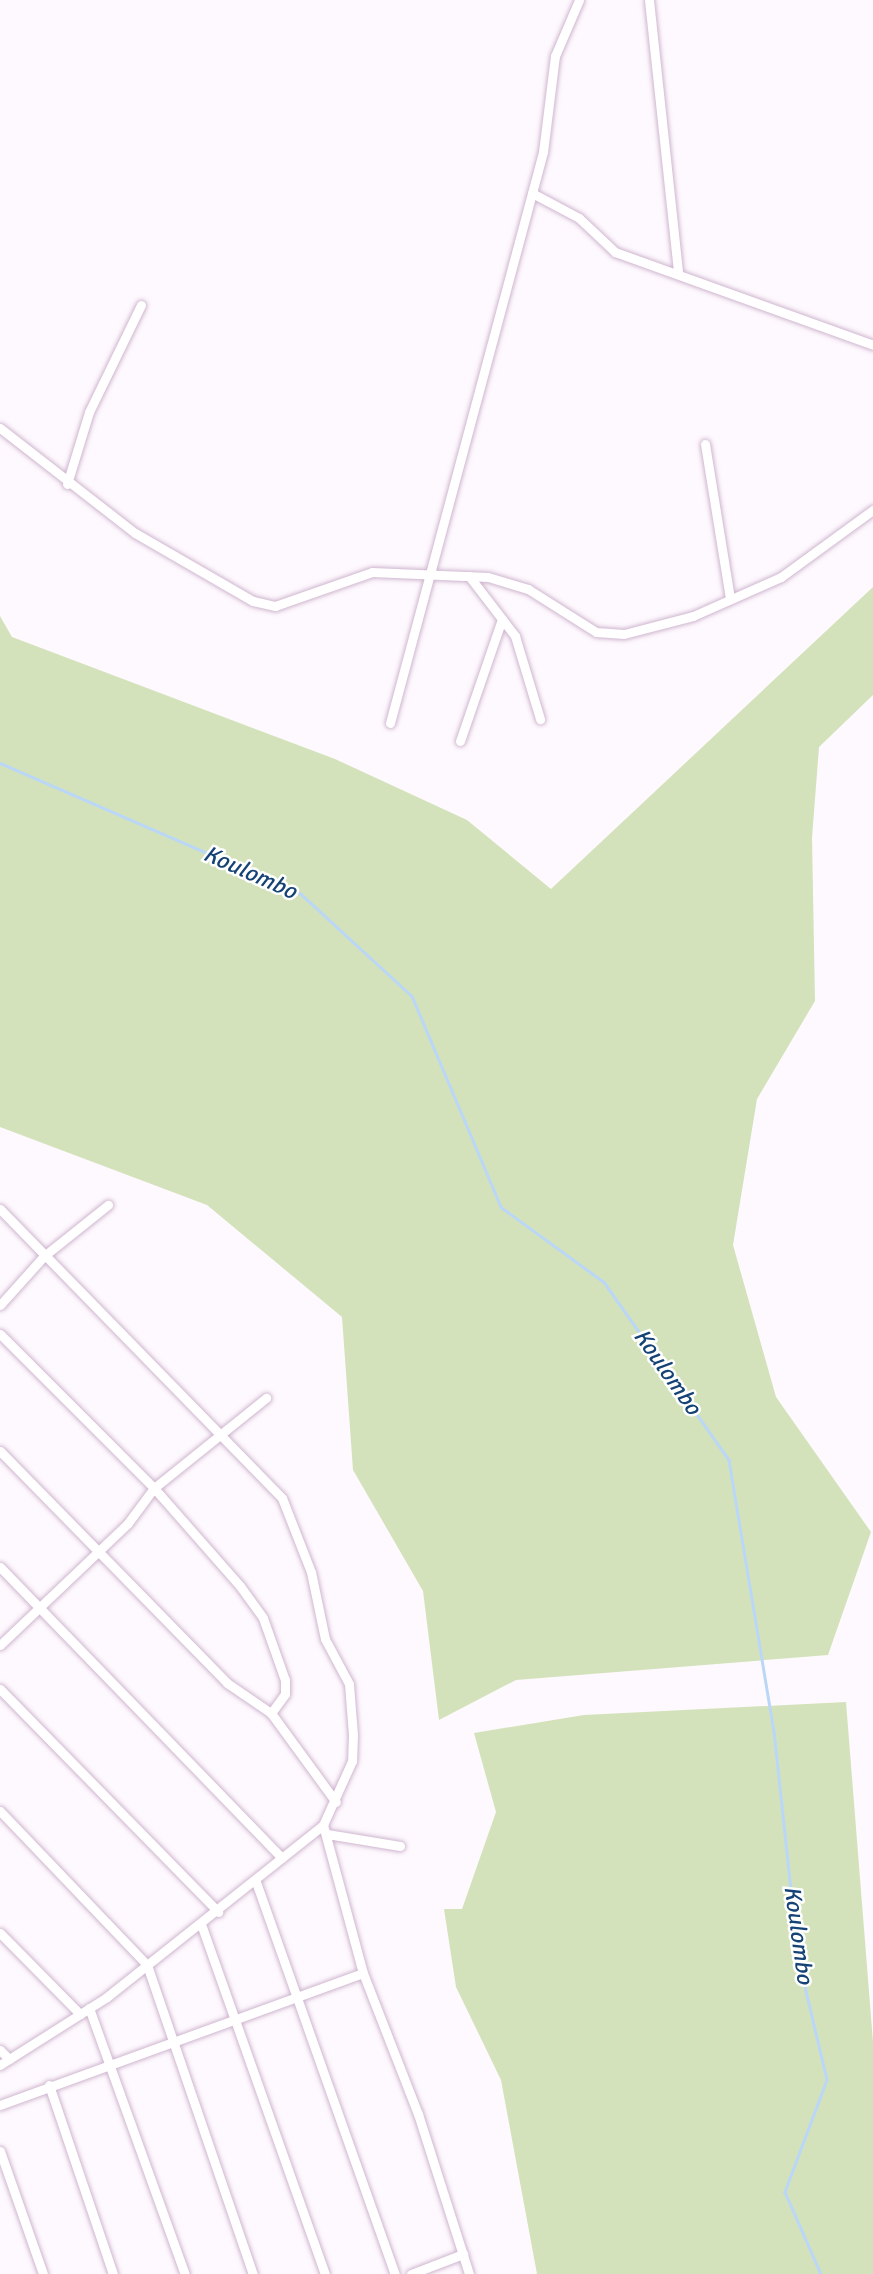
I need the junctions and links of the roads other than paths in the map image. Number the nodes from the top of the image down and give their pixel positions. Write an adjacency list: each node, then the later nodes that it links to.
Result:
1 (579, 0): 3 (street)
2 (649, 0): 4 (street)
3 (532, 193): 4 (street); 11 (street)
4 (678, 272): 6 (street)
5 (141, 305): 9 (street)
6 (873, 345)
7 (0, 428): 9 (street)
8 (705, 444): 13 (street)
9 (67, 484): 11 (street)
10 (873, 510): 13 (street)
11 (426, 573): 12 (street); 16 (street)
12 (467, 575): 13 (street); 14 (street)
13 (730, 599)
14 (502, 619): 15 (street); 17 (street)
15 (540, 719)
16 (390, 723)
17 (460, 741)
18 (108, 1205): 20 (street)
19 (0, 1209): 20 (street)
20 (44, 1256): 21 (street); 24 (street)
21 (0, 1305)
22 (0, 1334): 26 (street)
23 (265, 1398): 24 (street)
24 (216, 1433): 26 (street); 33 (street)
25 (0, 1451): 27 (street)
26 (154, 1488): 27 (street); 32 (street)
27 (99, 1551): 29 (street); 32 (street)
28 (0, 1567): 29 (street)
29 (41, 1607): 30 (street); 37 (street)
30 (0, 1645)
31 (0, 1689): 39 (street)
32 (271, 1713): 33 (street)
33 (336, 1802): 35 (street)
34 (0, 1811): 42 (street)
35 (325, 1830): 36 (street); 37 (street); 43 (street)
36 (400, 1846)
37 (282, 1858): 38 (street)
38 (256, 1882): 39 (street); 44 (street)
39 (218, 1912): 40 (street)
40 (201, 1924): 42 (street); 47 (street)
41 (0, 1933): 46 (street)
42 (147, 1965): 45 (street); 48 (street)
43 (363, 1973): 44 (street); 56 (street)
44 (300, 1996): 47 (street); 62 (street)
45 (89, 2008): 46 (street); 51 (street)
46 (80, 2014): 50 (street)
47 (237, 2018): 48 (street); 61 (street)
48 (175, 2043): 51 (street); 60 (street)
49 (0, 2050): 50 (street)
50 (9, 2059): 52 (street)
51 (109, 2063): 53 (street); 59 (street)
52 (0, 2065)
53 (49, 2085): 54 (street); 58 (street)
54 (0, 2105)
55 (0, 2151): 57 (street)
56 (463, 2254): 63 (street); 64 (street)
57 (43, 2274)
58 (113, 2274)
59 (185, 2274)
60 (253, 2274)
61 (325, 2274)
62 (395, 2274)
63 (411, 2274)
64 (469, 2274)

